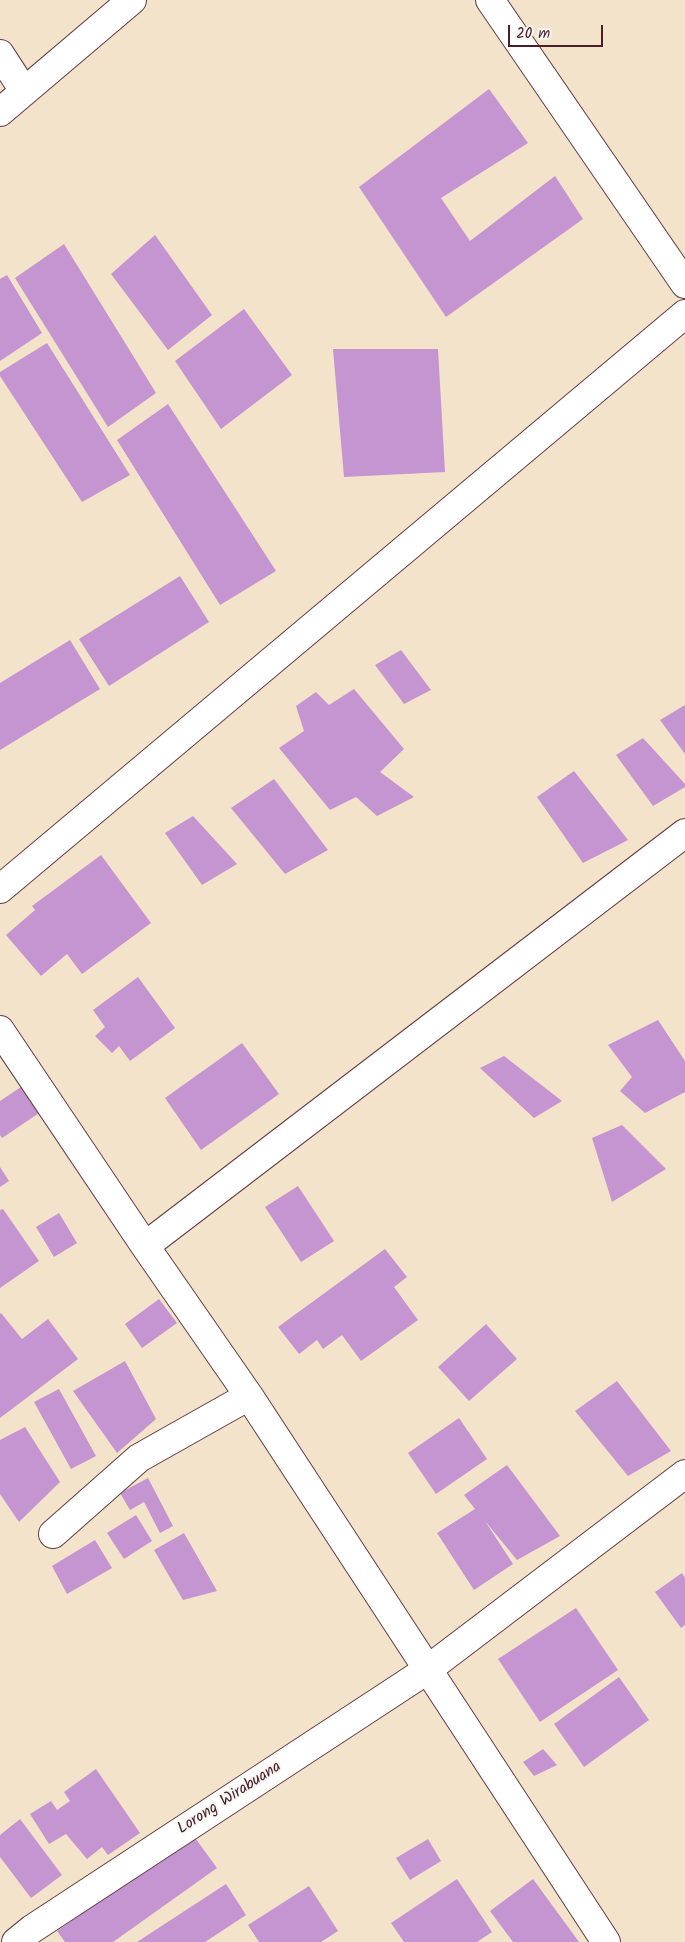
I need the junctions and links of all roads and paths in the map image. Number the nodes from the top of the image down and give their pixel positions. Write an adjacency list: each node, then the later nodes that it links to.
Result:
1 (132, 0): 4 (street)
2 (490, 0): 6 (street)
3 (0, 54): 4 (street)
4 (24, 91): 5 (street)
5 (0, 112)
6 (685, 284)
7 (685, 314): 9 (street)
8 (685, 833): 11 (street)
9 (0, 889)
10 (0, 1030): 11 (street)
11 (145, 1246): 12 (street)
12 (248, 1396): 14 (street); 15 (street)
13 (685, 1474): 15 (street, Lorong Wirabuana)
14 (53, 1534)
15 (427, 1670): 16 (street, Lorong Wirabuana); 17 (street)
16 (31, 1938)
17 (606, 1942)

